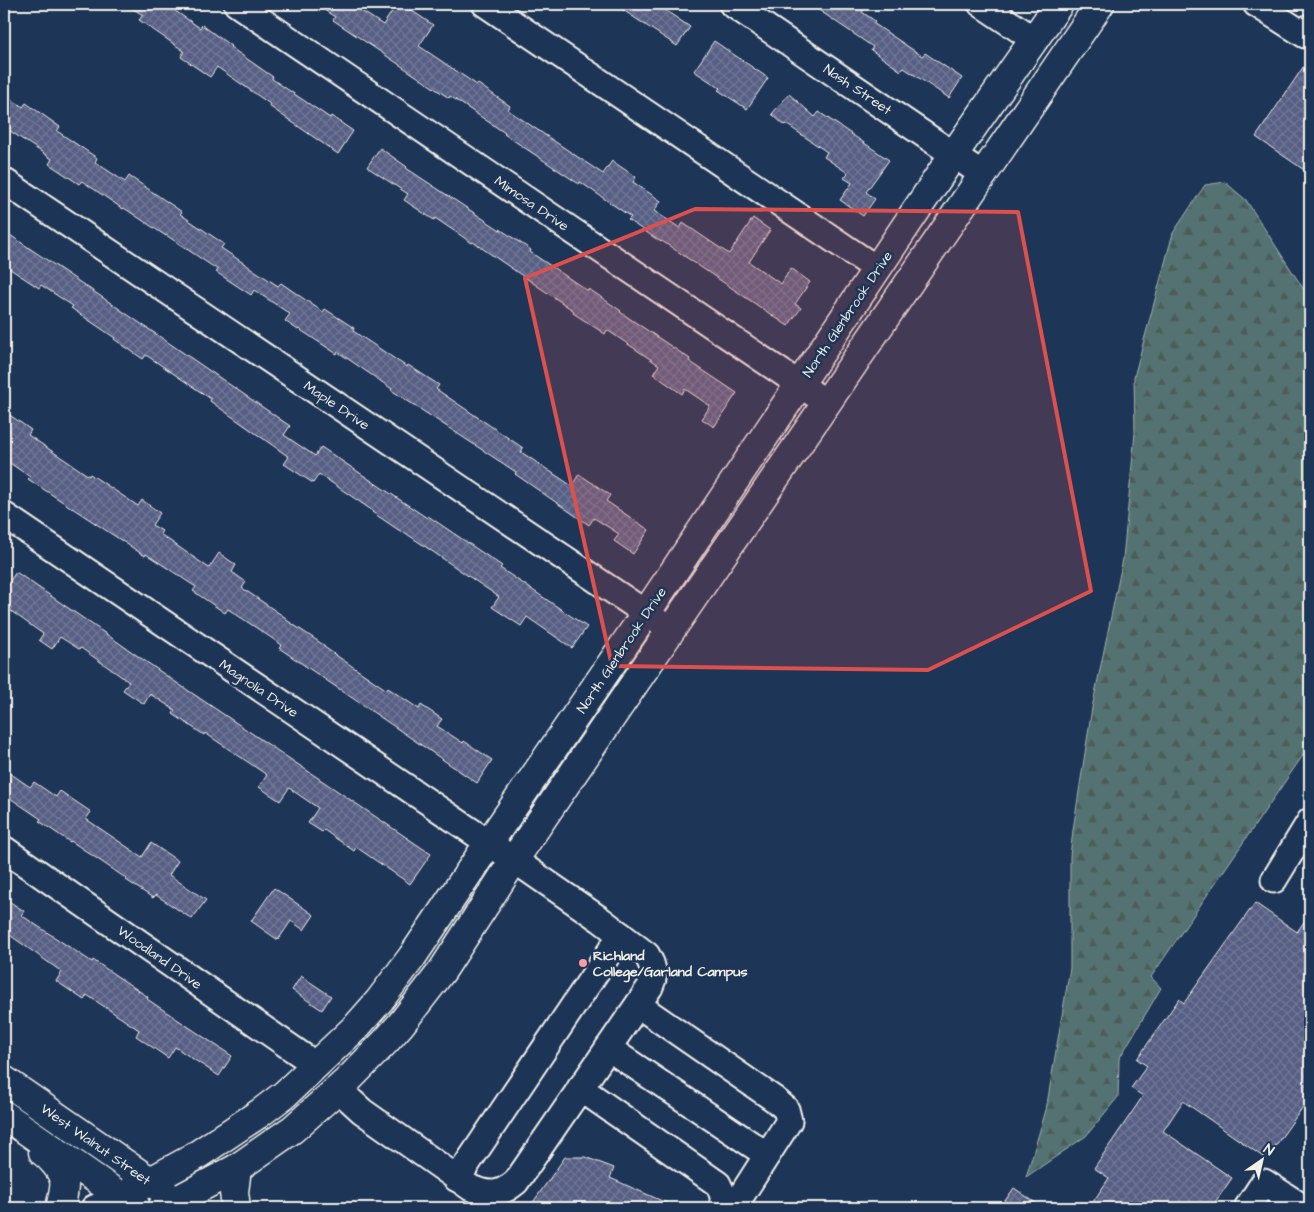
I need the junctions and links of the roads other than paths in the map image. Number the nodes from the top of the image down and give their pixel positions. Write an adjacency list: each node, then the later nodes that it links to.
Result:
1 (238, 4): 14 (street, Mimosa Drive)
2 (486, 4): 13 (street)
3 (732, 4): 10 (street, Nash Street)
4 (981, 4): 9 (street)
5 (1059, 4): 9 (main road, North Glenbrook Drive)
6 (1100, 4): 11 (main road)
7 (1256, 4): 8 (street)
8 (1308, 34)
9 (1035, 40): 10 (main road, North Glenbrook Drive)
10 (954, 154): 11 (street, Nash Street); 13 (main road, North Glenbrook Drive)
11 (982, 174): 15 (main road)
12 (4, 181): 17 (street, Maple Drive)
13 (877, 269): 14 (main road, North Glenbrook Drive)
14 (800, 384): 15 (street, Mimosa Drive); 17 (main road, North Glenbrook Drive)
15 (827, 403): 18 (main road)
16 (4, 515): 20 (street, Magnolia Drive)
17 (646, 613): 18 (street, Maple Drive); 20 (main road, North Glenbrook Drive)
18 (671, 630): 22 (main road)
19 (1310, 821): 23 (street)
20 (488, 844): 22 (street, Magnolia Drive); 27 (main road, North Glenbrook Drive)
21 (4, 849): 27 (street, Woodland Drive)
22 (514, 860): 24 (street, Magnolia Drive); 30 (main road)
23 (1274, 880)
24 (620, 935): 25 (street, Magnolia Drive); 35 (street)
25 (638, 1005): 26 (street, Magnolia Drive); 33 (street)
26 (608, 1048): 29 (street, Magnolia Drive); 33 (street)
27 (316, 1065): 36 (main road, North Glenbrook Drive)
28 (4, 1080): 36 (main road, West Walnut Street)
29 (580, 1088): 35 (street, Magnolia Drive); 42 (street)
30 (338, 1089): 34 (main road); 35 (street, Magnolia Drive)
31 (4, 1116): 37 (main road, West Walnut Street)
32 (4, 1123): 39 (main road)
33 (767, 1155): 43 (street)
34 (237, 1168): 38 (main road); 41 (main road)
35 (458, 1179)
36 (150, 1182): 37 (main road, North Glenbrook Drive); 38 (main road, West Walnut Street)
37 (129, 1202): 40 (street, North Glenbrook Drive)
38 (176, 1206)
39 (60, 1208)
40 (94, 1208)
41 (236, 1208)
42 (724, 1208)
43 (730, 1208)
44 (1247, 1208): 45 (street)
45 (1304, 1208)

